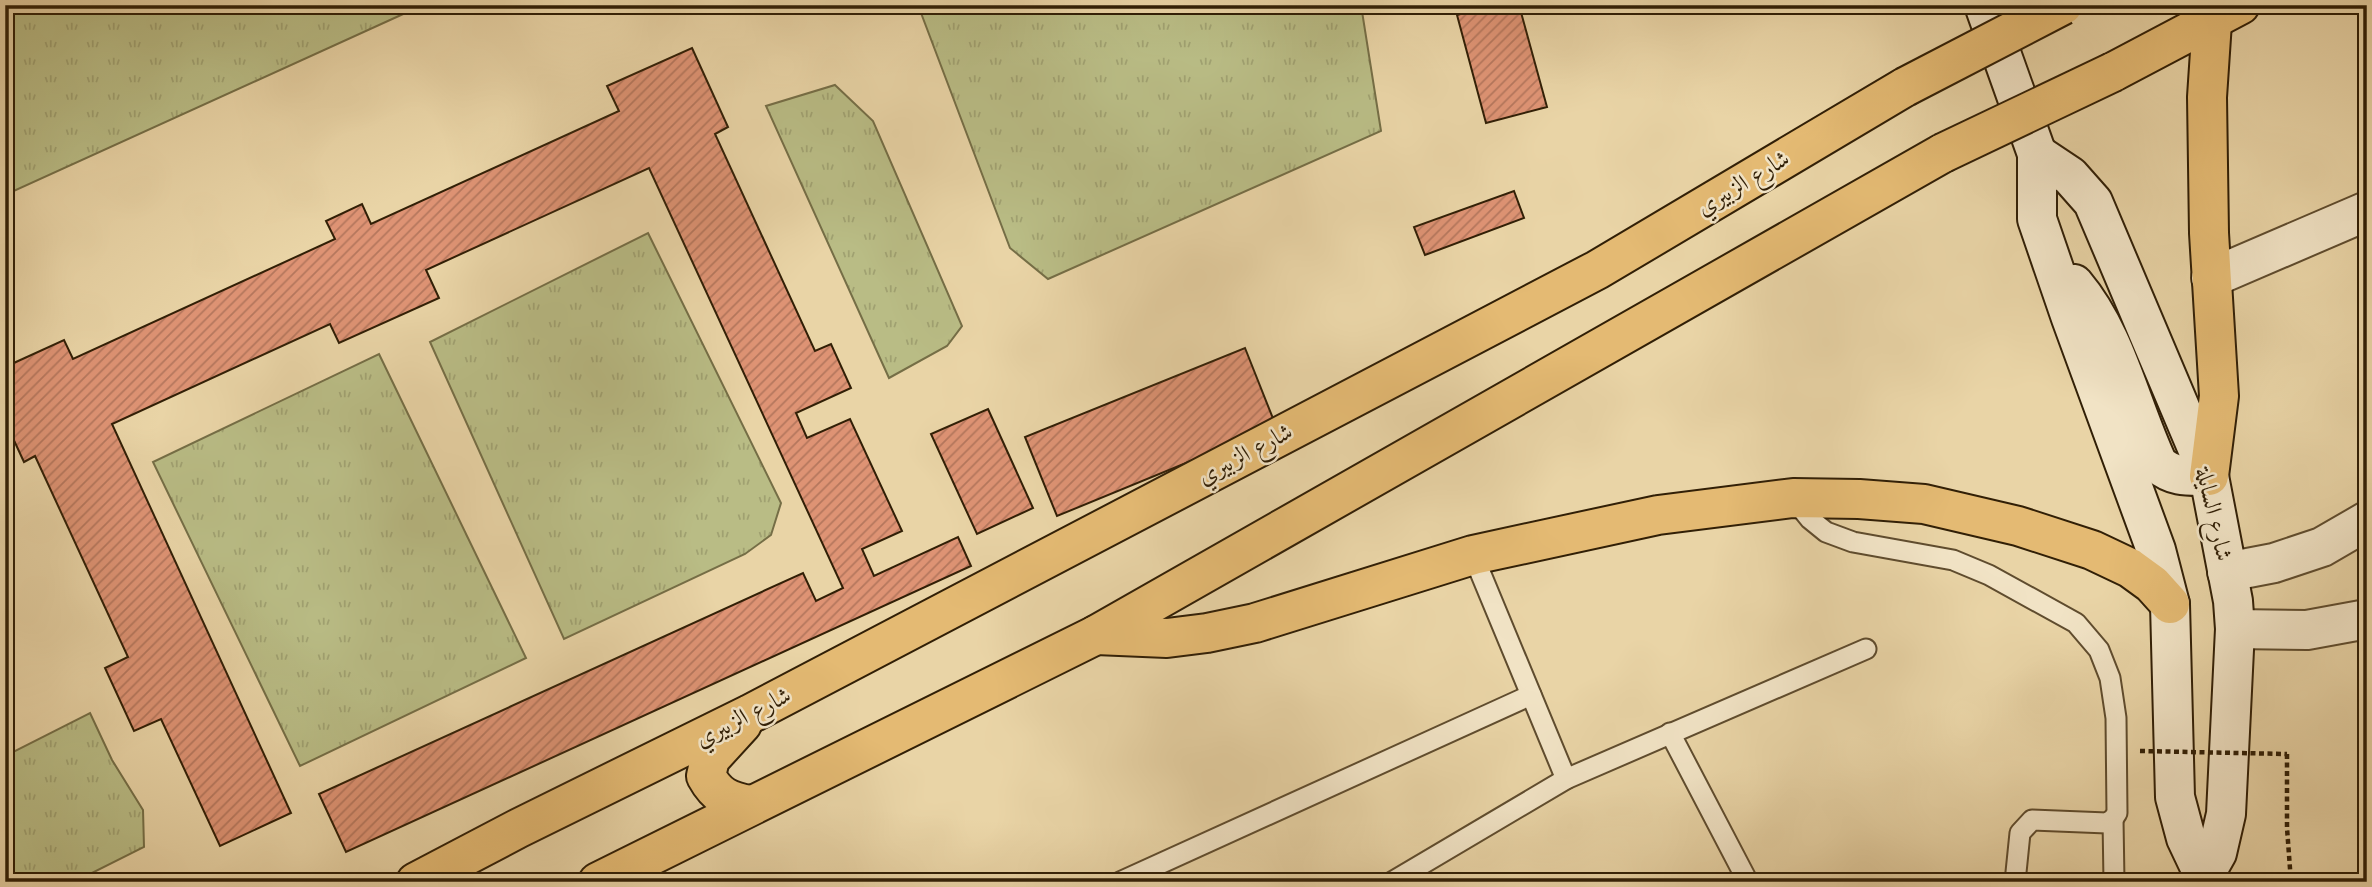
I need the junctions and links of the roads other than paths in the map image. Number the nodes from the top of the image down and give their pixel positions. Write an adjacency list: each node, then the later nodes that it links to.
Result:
1 (1984, 5): 4 (main road, شارع السايلة)
2 (2063, 5): 19 (main road, شارع الزبيري, bridge)
3 (2226, 14): 7 (main road); 16 (main road, bridge)
4 (2037, 154): 6 (main road, شارع السايلة); 8 (main road, شارع السايلة)
5 (2367, 211): 7 (main road)
6 (2052, 263): 8 (main road); 13 (main road, شارع السايلة)
7 (2211, 278): 8 (main road)
8 (2209, 476): 12 (main road, شارع السايلة)
9 (1793, 498): 11 (main road); 13 (main road); 23 (lane)
10 (2367, 521): 12 (main road)
11 (1473, 555): 16 (main road); 18 (lane)
12 (2227, 572): 15 (main road, شارع السايلة)
13 (2170, 604): 24 (main road, شارع السايلة)
14 (2367, 619): 15 (main road)
15 (2235, 629): 24 (main road, شارع السايلة)
16 (1096, 635): 22 (main road)
17 (1866, 649): 20 (lane)
18 (1531, 695): 21 (lane); 27 (lane)
19 (750, 714): 22 (main road); 25 (main road, شارع الزبيري)
20 (1670, 733): 21 (lane); 29 (lane)
21 (1566, 779): 28 (lane)
22 (750, 805): 26 (main road)
23 (2113, 819): 30 (lane); 31 (lane)
24 (2204, 879)
25 (416, 882)
26 (598, 882)
27 (1120, 882)
28 (1392, 882)
29 (1748, 882)
30 (2015, 882)
31 (2113, 882)

